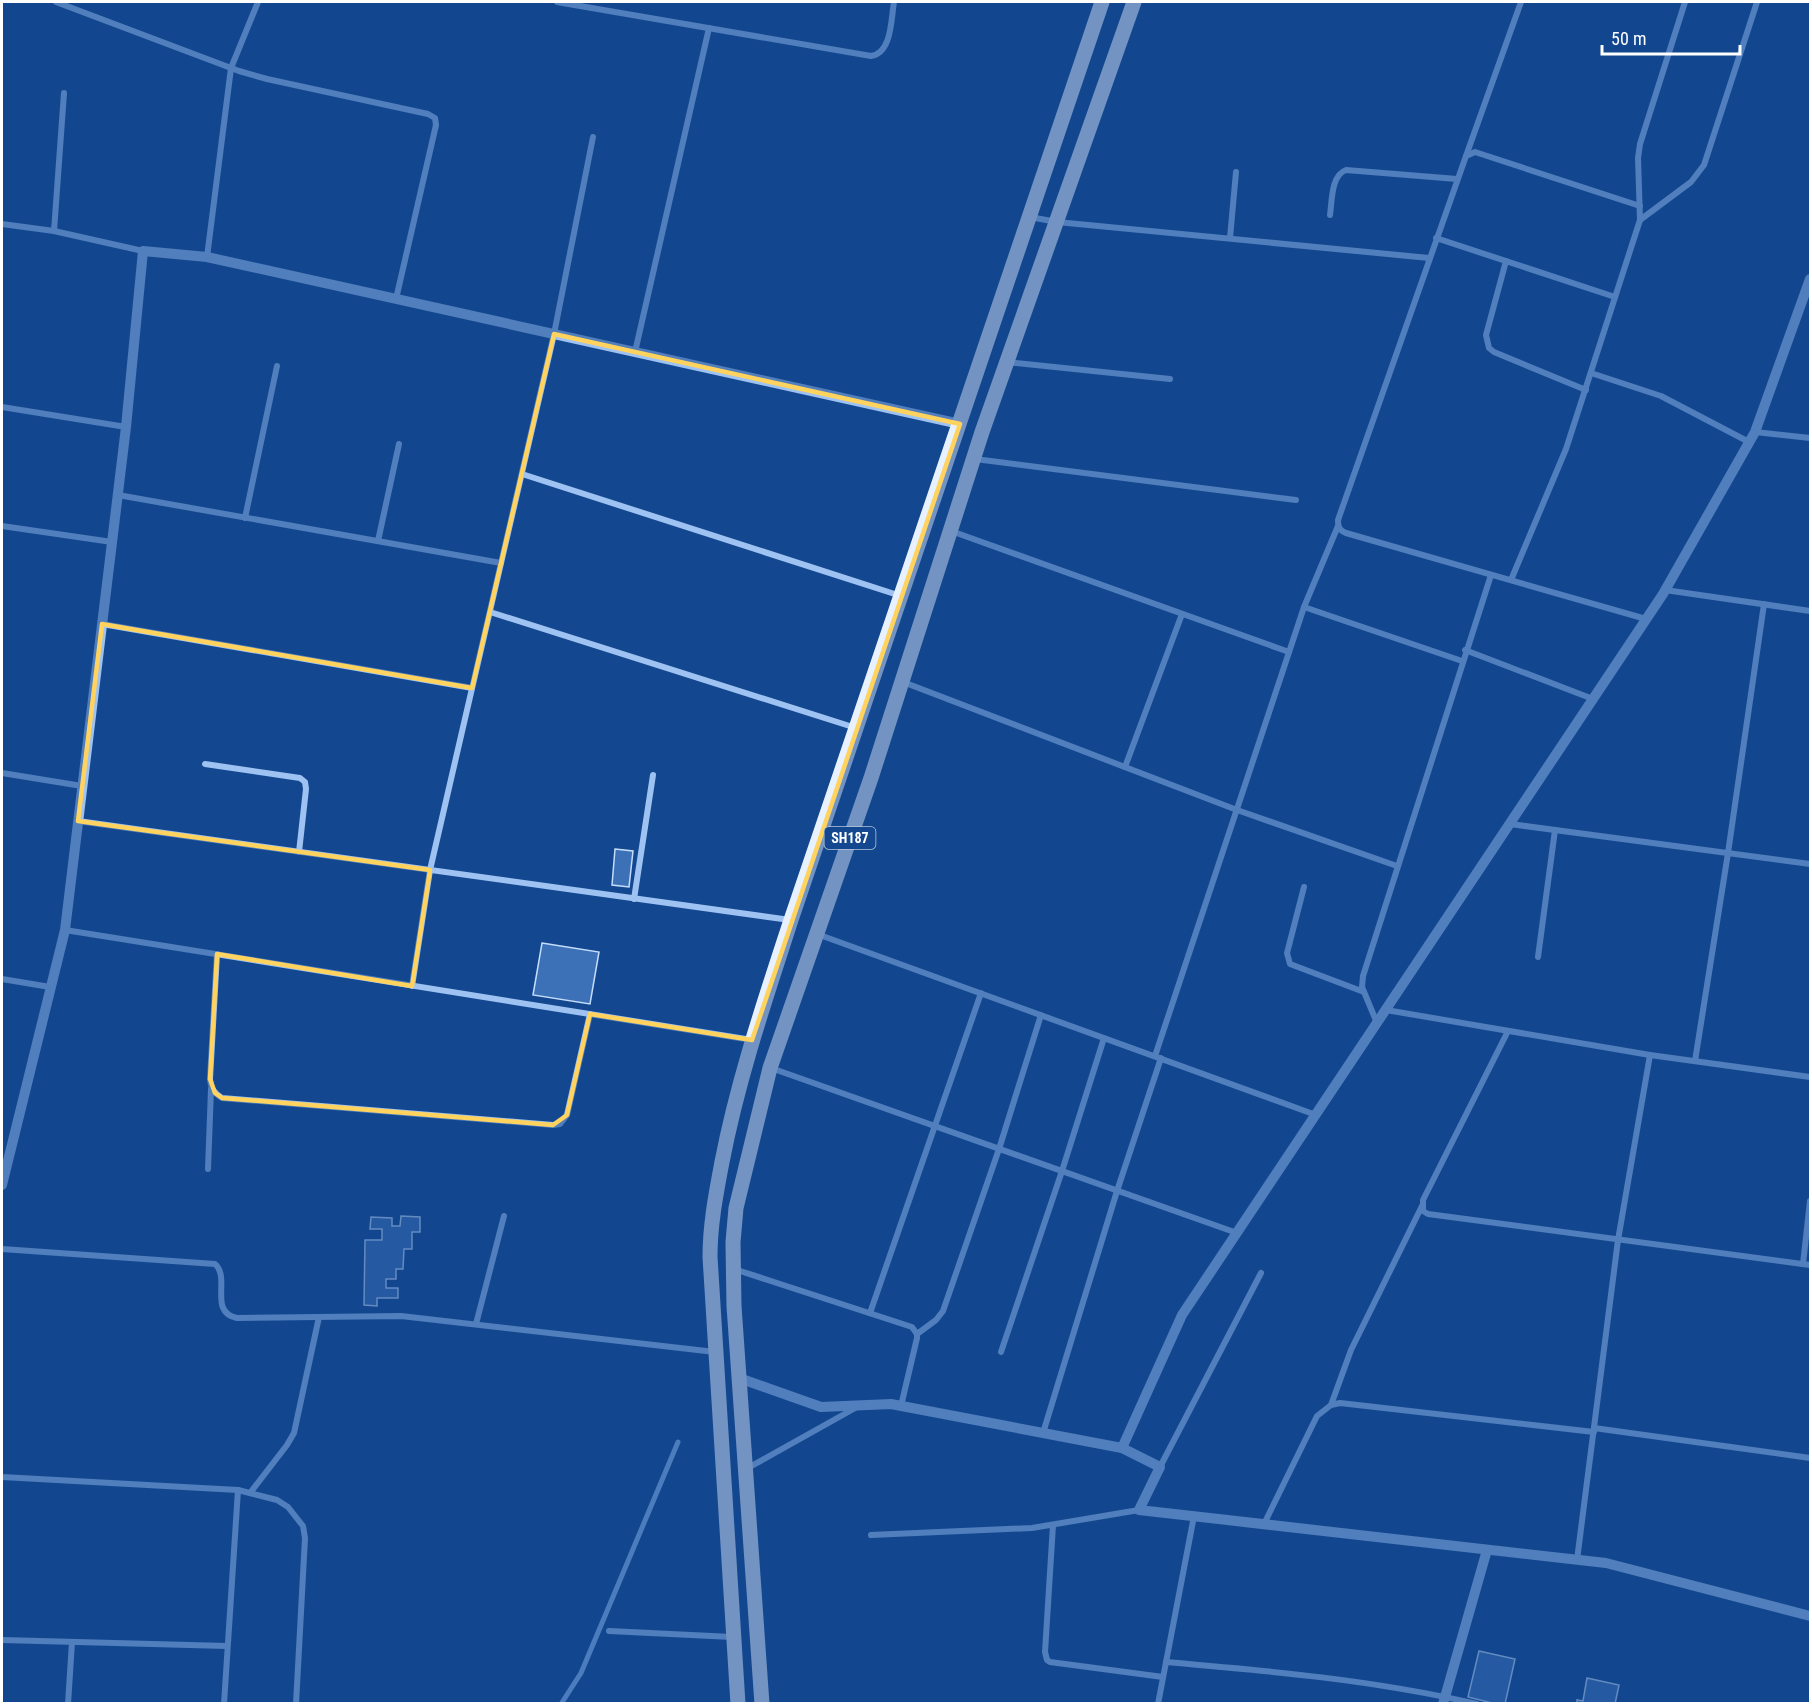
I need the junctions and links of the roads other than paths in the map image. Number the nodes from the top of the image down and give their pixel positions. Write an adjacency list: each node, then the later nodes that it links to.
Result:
1 (56, 2): 11 (street)
2 (258, 2): 11 (street)
3 (557, 2): 10 (street)
4 (894, 2): 10 (street)
5 (1102, 2): 19 (main road, SH187)
6 (1134, 2): 21 (main road, SH187)
7 (1521, 2): 14 (street)
8 (1685, 2): 17 (street)
9 (1757, 2): 20 (street)
10 (709, 28): 34 (street)
11 (231, 68): 27 (street); 32 (street)
12 (64, 93): 23 (street)
13 (593, 137): 33 (street)
14 (1466, 156): 16 (street); 17 (street)
15 (1236, 172): 24 (street)
16 (1457, 179): 18 (street); 25 (street)
17 (1640, 206): 20 (street)
18 (1330, 215)
19 (1030, 217): 21 (street); 41 (main road, SH187)
20 (1640, 220): 31 (street)
21 (1056, 222): 24 (street); 35 (main road, SH187)
22 (2, 224): 23 (street)
23 (54, 231): 26 (street)
24 (1230, 238): 28 (street)
25 (1436, 238): 28 (street); 29 (street)
26 (143, 251): 27 (street); 42 (street)
27 (207, 257): 32 (street)
28 (1429, 258): 52 (street)
29 (1506, 261): 31 (street); 39 (street)
30 (1810, 279): 43 (street)
31 (1615, 297): 37 (street)
32 (396, 299): 33 (street)
33 (555, 334): 34 (street); 47 (street)
34 (636, 352): 41 (street)
35 (1007, 362): 38 (street); 46 (main road, SH187)
36 (277, 366): 50 (street)
37 (1591, 373): 39 (street); 43 (street)
38 (1170, 379)
39 (1586, 390): 58 (street)
40 (2, 407): 42 (street)
41 (960, 424): 60 (main road, SH187)
42 (126, 427): 48 (street)
43 (1752, 437): 44 (street); 59 (street)
44 (1810, 438)
45 (399, 444): 54 (street)
46 (974, 459): 49 (street); 53 (main road, SH187)
47 (522, 474): 56 (street); 60 (street)
48 (123, 496): 50 (street); 55 (street)
49 (1296, 500)
50 (246, 518): 54 (street)
51 (2, 526): 55 (street)
52 (1338, 526): 57 (street); 62 (street)
53 (951, 531): 65 (street); 71 (main road, SH187)
54 (378, 541): 56 (street)
55 (112, 542): 67 (street)
56 (501, 563): 64 (street)
57 (1491, 575): 58 (street); 68 (street)
58 (1511, 580): 66 (street)
59 (1665, 590): 61 (street); 66 (street)
60 (902, 596): 74 (main road, SH187)
61 (1764, 604): 63 (street); 85 (street)
62 (1304, 607): 69 (street); 70 (street)
63 (1810, 611)
64 (490, 612): 72 (street); 74 (street)
65 (1182, 614): 69 (street); 76 (street)
66 (1646, 619): 73 (street)
67 (102, 624): 72 (street); 79 (street)
68 (1466, 650): 70 (street); 73 (street)
69 (1289, 652): 80 (street)
70 (1462, 661): 87 (street)
71 (902, 681): 76 (street); 93 (main road, SH187)
72 (472, 688): 88 (street)
73 (1593, 699): 82 (street)
74 (856, 728): 91 (main road, SH187)
75 (205, 764): 84 (street)
76 (1125, 767): 80 (street)
77 (2, 773): 79 (street)
78 (653, 775): 90 (street)
79 (82, 786): 81 (street)
80 (1237, 810): 87 (street); 109 (street)
81 (78, 821): 84 (street); 92 (street)
82 (1510, 824): 83 (street); 101 (street)
83 (1555, 830): 85 (street); 95 (street)
84 (299, 852): 88 (street)
85 (1728, 853): 86 (street); 110 (street)
86 (1810, 864)
87 (1397, 866): 99 (street)
88 (430, 870): 90 (street); 97 (street)
89 (1304, 887): 99 (street)
90 (634, 899): 91 (street)
91 (790, 920): 107 (main road, SH187)
92 (65, 930): 94 (street); 98 (street)
93 (817, 934): 100 (street); 111 (main road, SH187)
94 (217, 954): 97 (street); 113 (street)
95 (1538, 957)
96 (2, 979): 98 (street)
97 (412, 986): 102 (street)
98 (50, 987): 116 (street)
99 (1364, 992): 104 (street)
100 (981, 993): 103 (street); 115 (street)
101 (1386, 1010): 104 (street); 105 (street)
102 (590, 1014): 107 (street); 113 (street)
103 (1041, 1015): 106 (street); 117 (street)
104 (1377, 1023): 114 (street)
105 (1508, 1030): 108 (street); 123 (street)
106 (1104, 1038): 109 (street); 119 (street)
107 (752, 1040): 136 (main road, SH187)
108 (1650, 1055): 110 (street); 126 (street)
109 (1158, 1057): 114 (street); 121 (street)
110 (1695, 1061): 112 (street)
111 (770, 1068): 115 (street); 130 (main road, SH187)
112 (1810, 1077)
113 (211, 1087): 118 (street)
114 (1316, 1115): 125 (street)
115 (936, 1126): 117 (street); 132 (street)
116 (7, 1143): 120 (street)
117 (999, 1149): 119 (street); 135 (street)
118 (208, 1170)
119 (1062, 1171): 121 (street); 137 (street)
120 (2, 1185)
121 (1117, 1191): 125 (street); 143 (street)
122 (1810, 1201): 128 (street)
123 (1422, 1206): 126 (street); 139 (street)
124 (504, 1216): 134 (street)
125 (1237, 1233): 144 (street)
126 (1618, 1240): 128 (street); 142 (street)
127 (2, 1249): 133 (street)
128 (1803, 1264): 129 (street)
129 (1810, 1265)
130 (733, 1269): 132 (street); 138 (main road, SH187)
131 (1262, 1273): 146 (street)
132 (870, 1313): 135 (street)
133 (319, 1317): 134 (street); 150 (street)
134 (476, 1324): 136 (street)
135 (917, 1334): 141 (street)
136 (716, 1352): 160 (main road, SH187)
137 (1001, 1352)
138 (739, 1378): 140 (street); 147 (main road, SH187)
139 (1331, 1405): 142 (street); 153 (street)
140 (860, 1406): 141 (street); 147 (street)
141 (901, 1406): 143 (street)
142 (1594, 1430): 145 (street); 157 (street)
143 (1043, 1433): 144 (street)
144 (1122, 1448): 146 (street)
145 (1810, 1458)
146 (1160, 1467): 151 (street)
147 (746, 1469): 171 (main road, SH187)
148 (2, 1477): 149 (street)
149 (238, 1490): 150 (street); 163 (street)
150 (250, 1493): 169 (street)
151 (1139, 1510): 152 (street); 154 (street)
152 (1194, 1516): 153 (street); 164 (street)
153 (1264, 1524): 156 (street)
154 (1053, 1525): 155 (street); 165 (street)
155 (871, 1535)
156 (1486, 1550): 157 (street); 166 (street)
157 (1578, 1560): 158 (street)
158 (1810, 1616)
159 (609, 1631): 160 (street)
160 (734, 1637): 170 (main road, SH187)
161 (2, 1640): 162 (street)
162 (72, 1642): 163 (street); 167 (street)
163 (228, 1646): 168 (street)
164 (1166, 1662): 165 (street); 166 (street)
165 (1163, 1677): 172 (street)
166 (1444, 1700): 173 (street)
167 (68, 1704)
168 (224, 1704)
169 (296, 1704)
170 (738, 1704)
171 (762, 1704)
172 (1158, 1704)
173 (1477, 1704)

